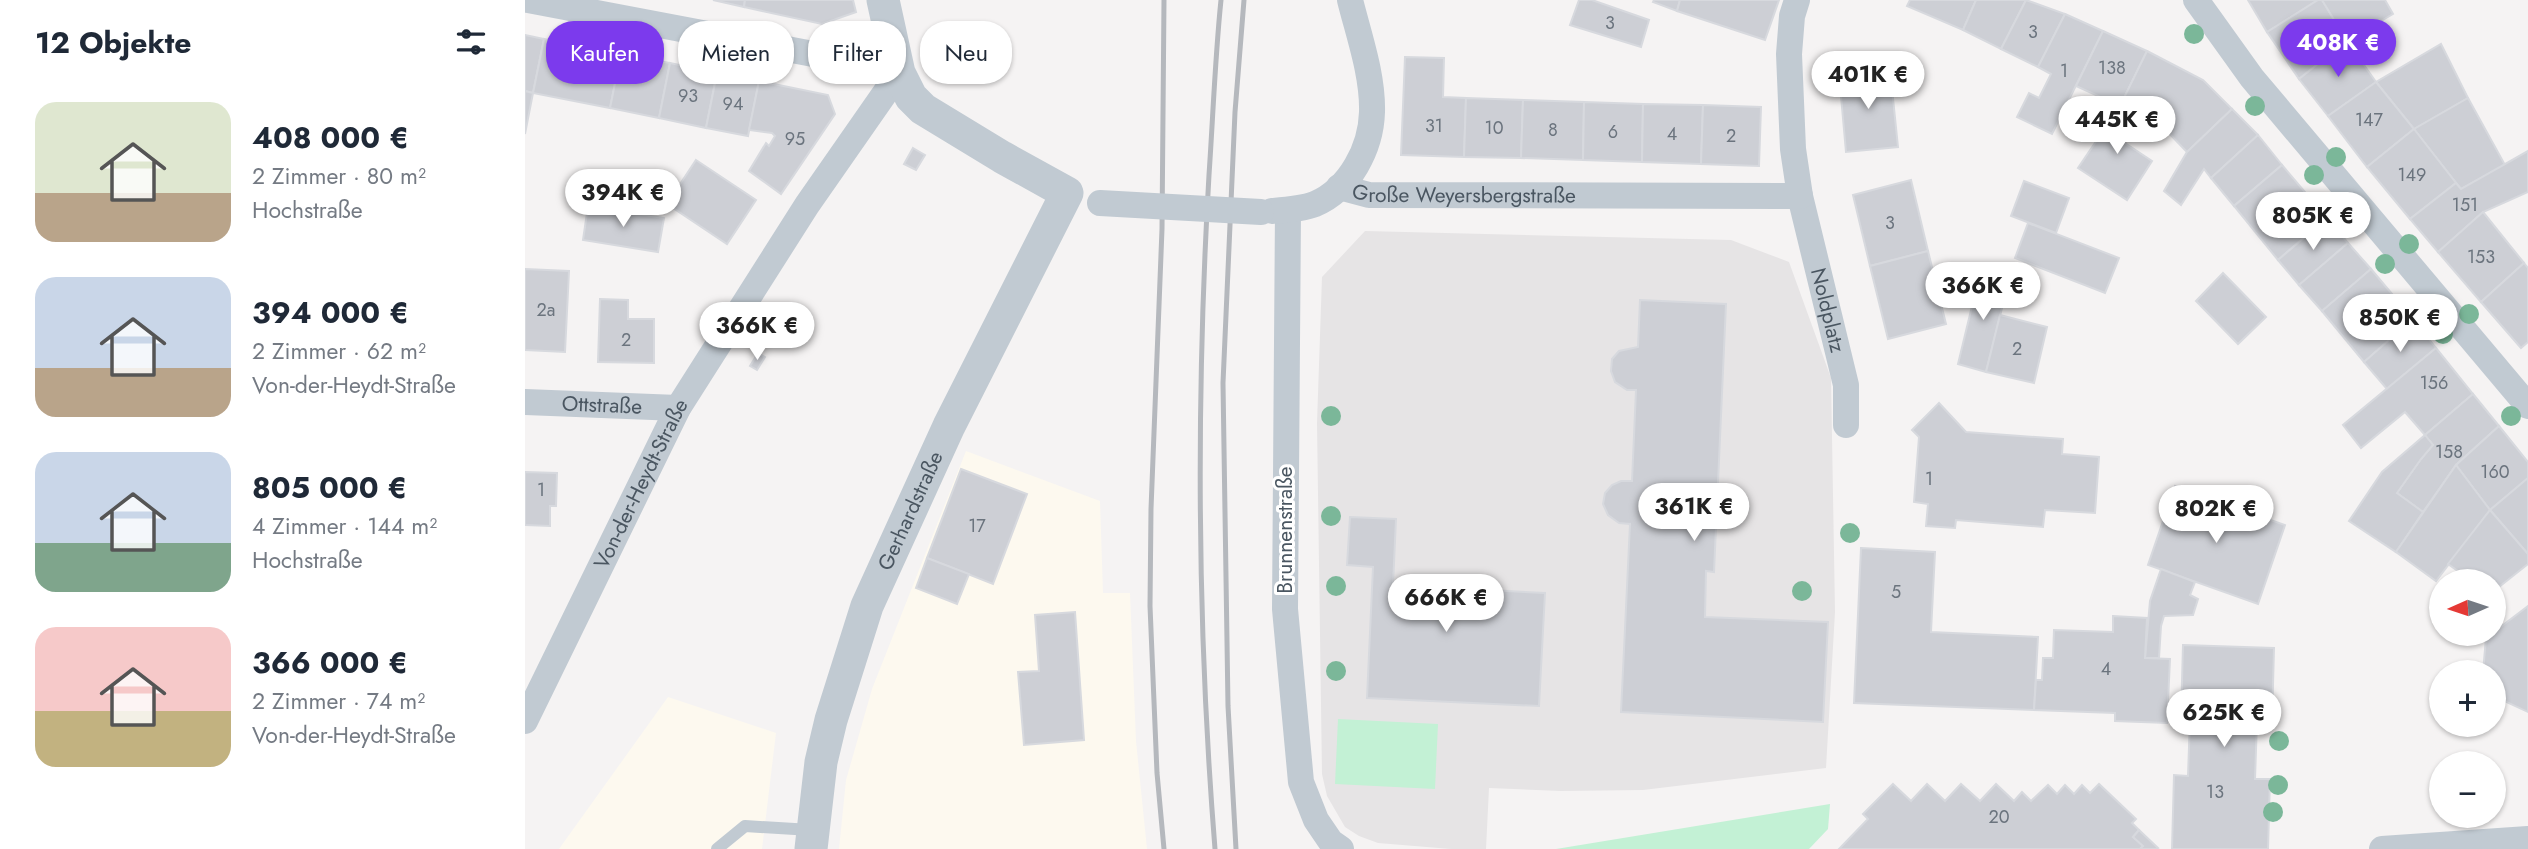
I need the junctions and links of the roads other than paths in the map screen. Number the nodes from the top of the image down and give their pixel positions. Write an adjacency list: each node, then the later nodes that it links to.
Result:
1 (529, 0): 6 (street)
2 (883, 0): 7 (street)
3 (1350, 0): 11 (street)
4 (1797, 0): 13 (street)
5 (2196, 0): 16 (street)
6 (556, 3): 8 (street)
7 (888, 21)
8 (808, 54)
9 (892, 84): 17 (street, Von-der-Heydt-Straße)
10 (904, 84): 12 (street, Große Weyersbergstraße)
11 (1339, 187): 13 (street, Große Weyersbergstraße); 14 (street, Große Weyersbergstraße)
12 (1067, 193): 14 (street, Große Weyersbergstraße, bridge); 21 (street, Gerhardstraße)
13 (1800, 196): 18 (street, Noldplatz)
14 (1288, 210): 22 (street, Brunnenstraße)
15 (525, 402): 17 (street, Ottstraße)
16 (2528, 406)
17 (678, 408): 19 (street, Von-der-Heydt-Straße)
18 (1846, 425)
19 (525, 722)
20 (2528, 839): 24 (street)
21 (811, 840): 23 (lane)
22 (1336, 846)
23 (717, 849)
24 (2382, 849)

